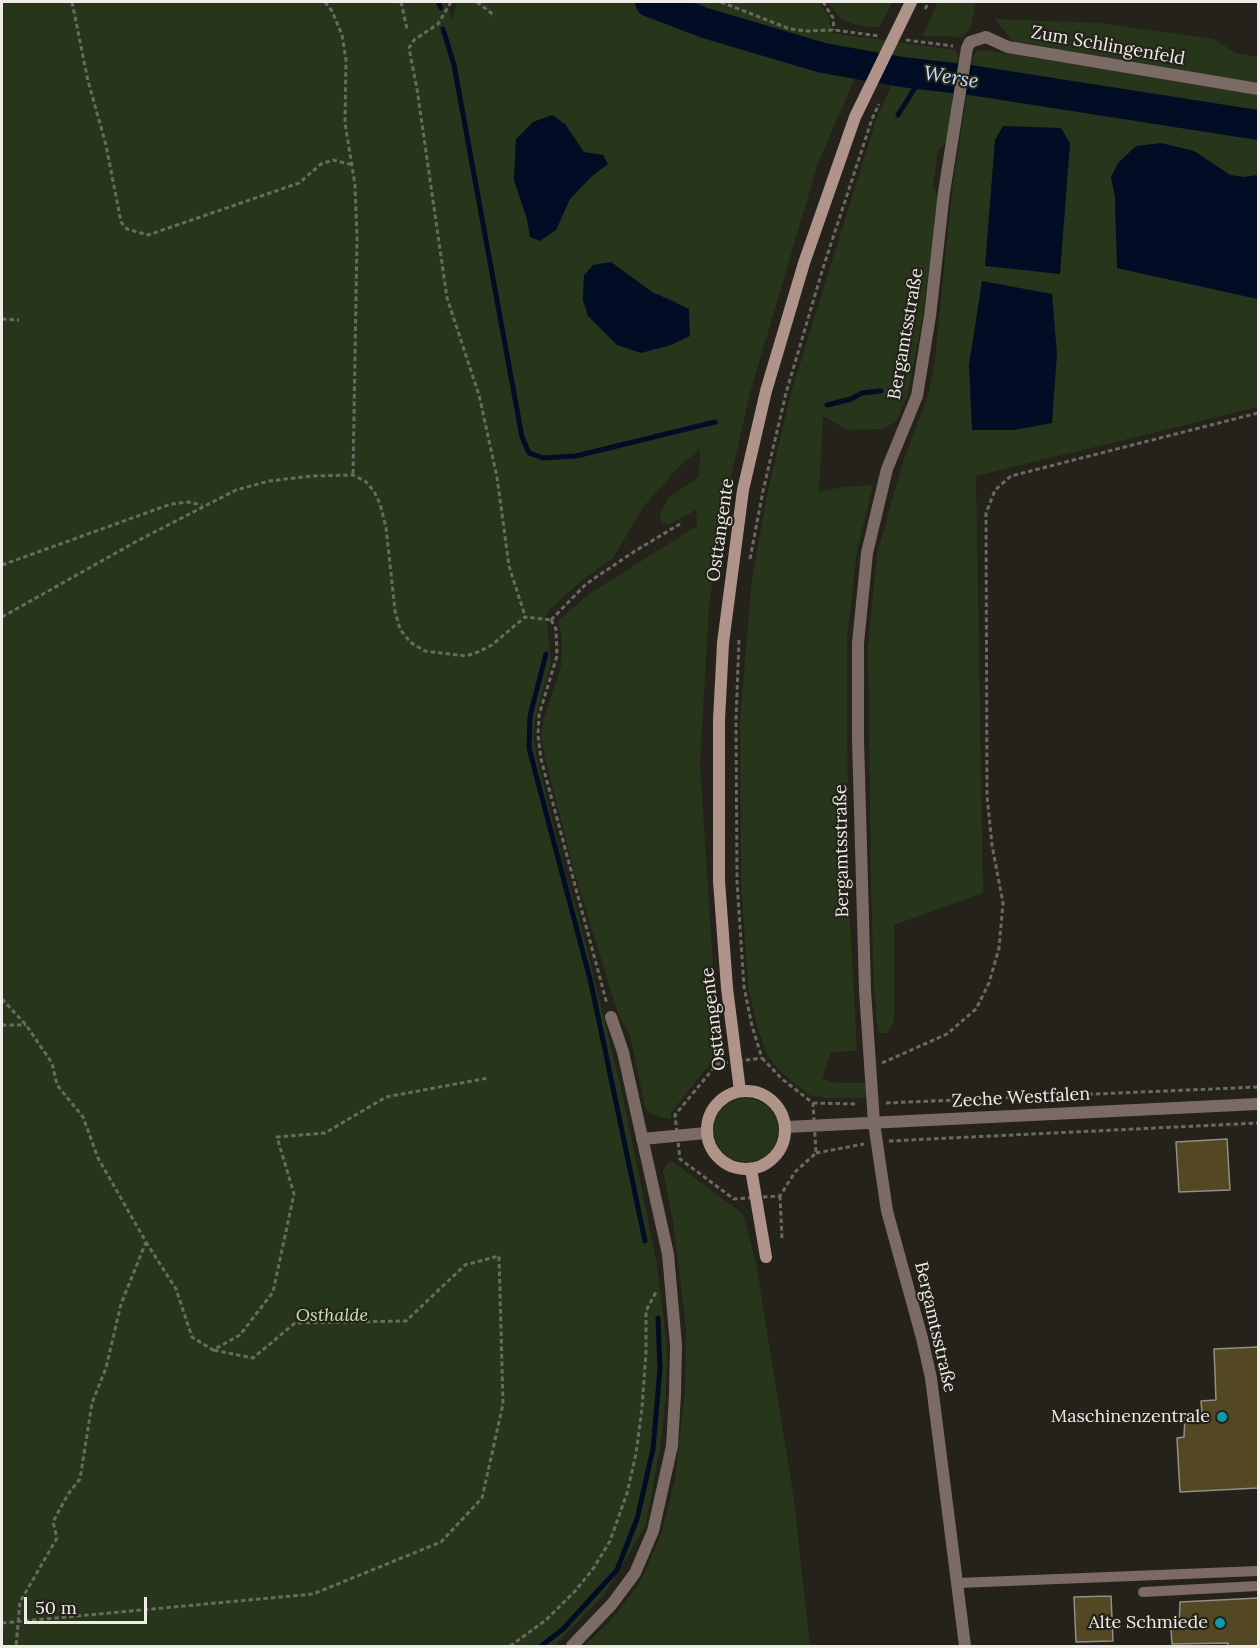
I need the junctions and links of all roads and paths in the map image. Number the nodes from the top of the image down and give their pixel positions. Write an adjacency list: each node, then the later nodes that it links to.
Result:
1 (72, 2): 14 (path)
2 (326, 2): 14 (path)
3 (401, 2): 10 (path)
4 (451, 2): 24 (path)
5 (477, 2): 9 (path)
6 (722, 2): 7 (path)
7 (823, 2)
8 (911, 2): 32 (street, Osttangente)
9 (495, 16)
10 (407, 29)
11 (966, 57): 12 (street, Zum Schlingenfeld); 33 (street, Bergamtsstraße)
12 (1258, 89)
13 (872, 118): 21 (path)
14 (353, 165): 18 (path)
15 (2, 319): 16 (path)
16 (19, 320)
17 (1258, 413): 33 (path)
18 (353, 475): 19 (path); 24 (path)
19 (204, 505): 22 (path); 23 (path)
20 (681, 524): 25 (path)
21 (750, 559)
22 (2, 565)
23 (2, 617)
24 (525, 617): 25 (path)
25 (551, 620): 28 (path)
26 (740, 633): 31 (path)
27 (2, 999): 30 (path)
28 (610, 1017): 46 (street)
29 (2, 1025): 30 (path)
30 (26, 1025): 53 (path)
31 (762, 1058): 32 (path); 37 (path)
32 (736, 1062): 36 (street, Osttangente); 45 (path)
33 (870, 1068): 38 (street, Bergamtsstraße)
34 (488, 1078): 56 (path)
35 (1258, 1087): 38 (path)
36 (740, 1091): 43 (street); 44 (street)
37 (813, 1103): 38 (path); 42 (path)
38 (873, 1104): 41 (street, Bergamtsstraße)
39 (1258, 1104): 41 (street, Zeche Westfalen)
40 (1258, 1123): 47 (path)
41 (874, 1124): 42 (street, Zeche Westfalen); 47 (street, Bergamtsstraße)
42 (814, 1126): 43 (street, Zeche Westfalen); 48 (path)
43 (786, 1127): 49 (street)
44 (706, 1133): 45 (street); 49 (street)
45 (677, 1135): 46 (street); 51 (path)
46 (642, 1139): 55 (street)
47 (876, 1142): 48 (path); 58 (street, Bergamtsstraße)
48 (816, 1153): 50 (path)
49 (751, 1169): 51 (street)
50 (780, 1196): 51 (path); 52 (path)
51 (756, 1198): 54 (street)
52 (782, 1239)
53 (146, 1242): 56 (path); 61 (path)
54 (766, 1257)
55 (670, 1278): 64 (path); 65 (street)
56 (213, 1350): 61 (path)
57 (1258, 1571): 58 (lane)
58 (958, 1583): 66 (street, Bergamtsstraße)
59 (1258, 1586): 60 (lane)
60 (1143, 1592)
61 (18, 1621): 62 (path); 63 (path)
62 (2, 1623)
63 (16, 1647)
64 (510, 1647)
65 (572, 1647)
66 (965, 1647)

